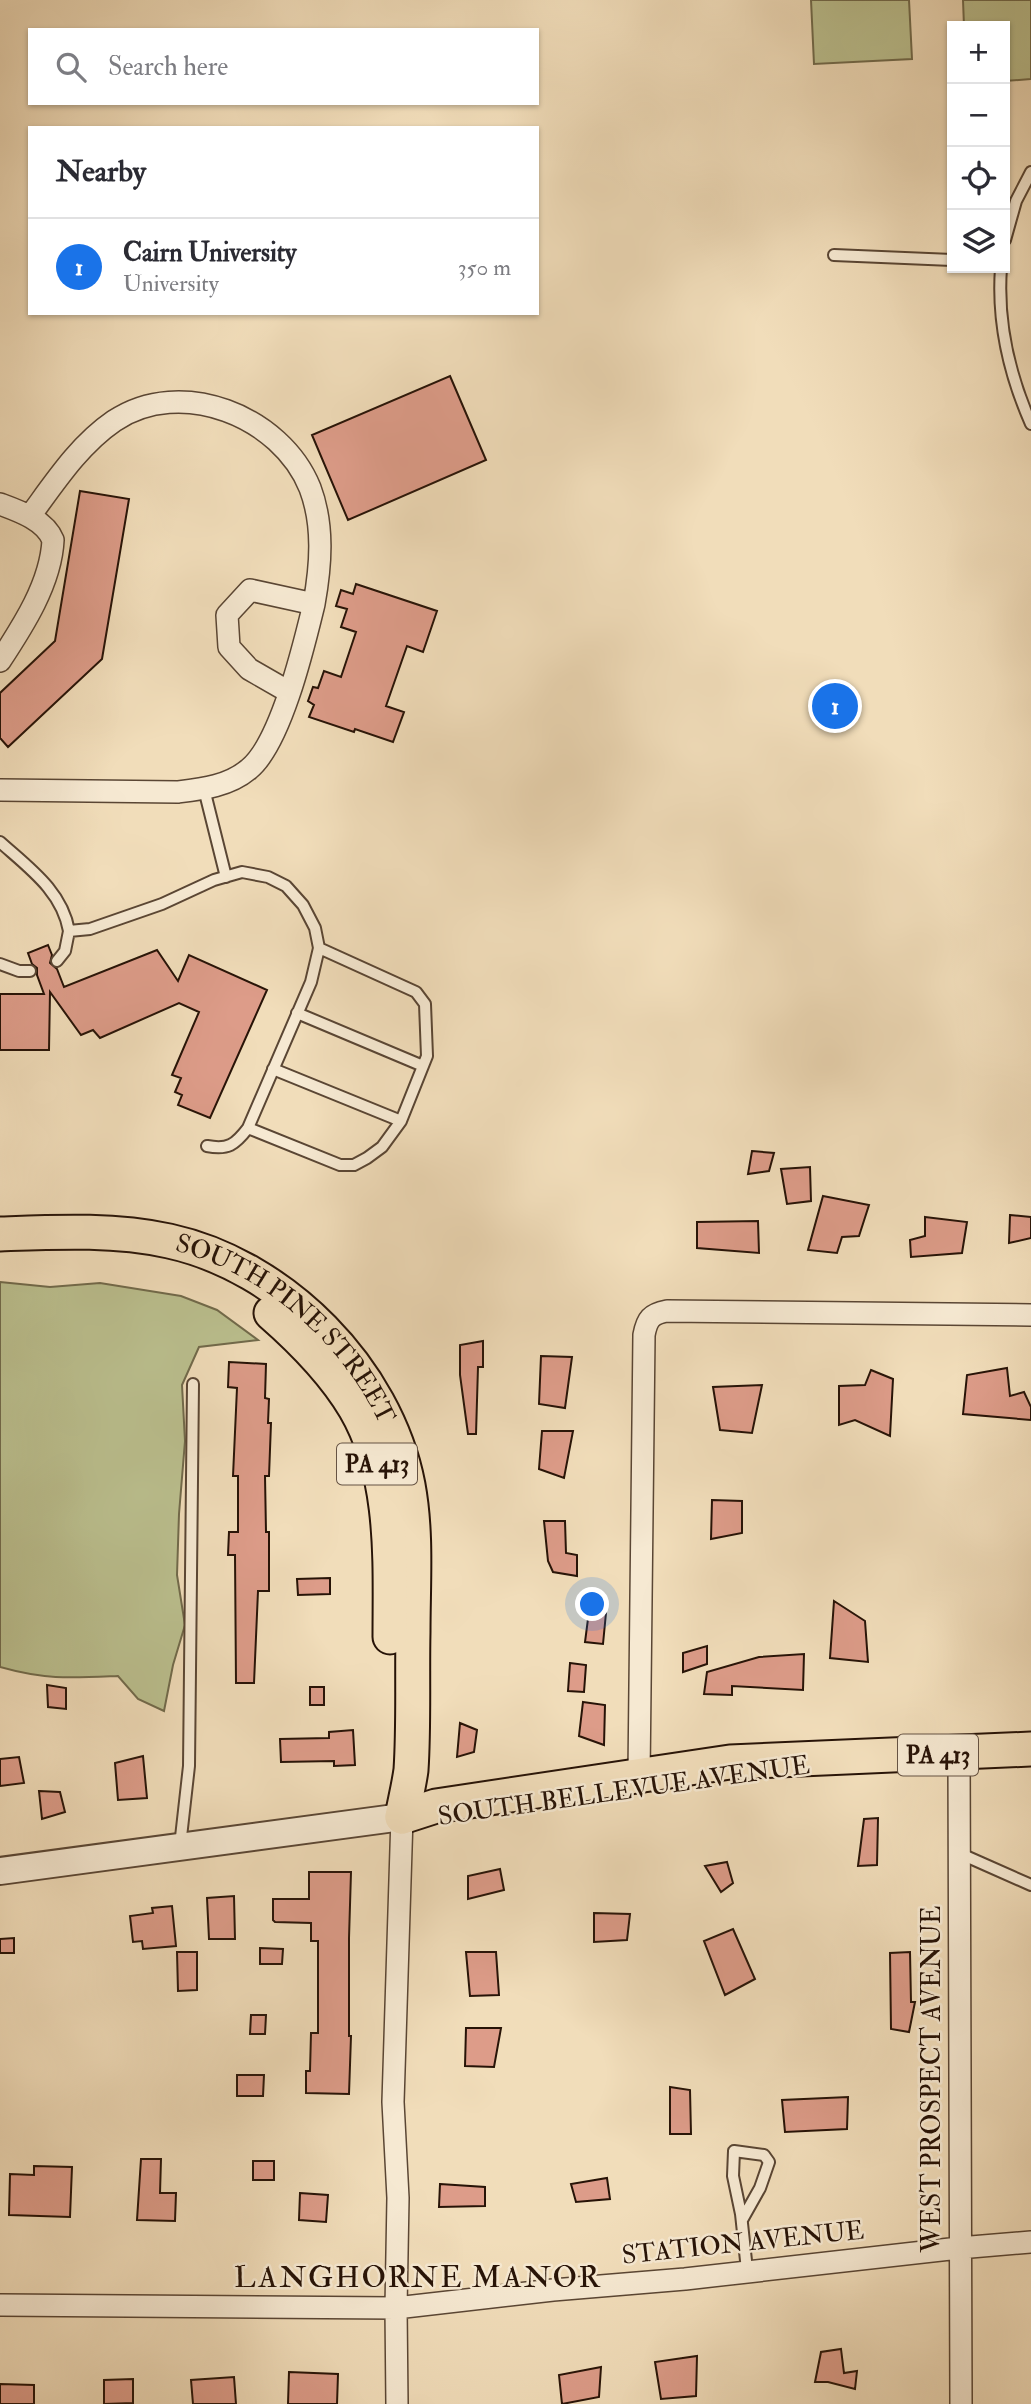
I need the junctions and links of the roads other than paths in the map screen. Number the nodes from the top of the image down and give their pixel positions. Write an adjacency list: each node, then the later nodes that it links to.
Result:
1 (1031, 172): 2 (lane)
2 (1010, 222)
3 (834, 255): 4 (lane)
4 (947, 260)
5 (1001, 273): 6 (lane)
6 (1031, 424)
7 (0, 504): 8 (street)
8 (30, 516): 9 (street); 10 (street)
9 (314, 604): 11 (street); 11 (street)
10 (0, 661)
11 (289, 692): 12 (street)
12 (204, 789): 13 (street); 15 (lane)
13 (0, 790)
14 (0, 842): 16 (lane)
15 (226, 877): 16 (lane); 17 (lane)
16 (69, 931): 18 (lane)
17 (319, 948): 21 (lane); 22 (lane)
18 (57, 961)
19 (0, 964): 20 (lane)
20 (30, 971)
21 (297, 1013): 22 (lane); 23 (lane)
22 (423, 1066): 24 (lane)
23 (273, 1069): 24 (lane); 25 (lane)
24 (401, 1121): 25 (lane)
25 (247, 1128): 26 (lane)
26 (207, 1146)
27 (0, 1234): 35 (main road, SOUTH PINE STREET / PA 413)
28 (0, 1255): 35 (main road, SOUTH PINE STREET / PA 413)
29 (1031, 1315): 34 (street)
30 (193, 1384): 36 (lane)
31 (1031, 1749): 32 (main road, SOUTH BELLEVUE AVENUE / PA 413)
32 (959, 1754): 33 (main road, SOUTH BELLEVUE AVENUE / PA 413); 37 (street, WEST PROSPECT AVENUE)
33 (845, 1759): 34 (main road, SOUTH BELLEVUE AVENUE / PA 413); 35 (main road, SOUTH BELLEVUE AVENUE / PA 413)
34 (639, 1775): 35 (main road, SOUTH BELLEVUE AVENUE / PA 413)
35 (402, 1816): 36 (street, SOUTH BELLEVUE AVENUE); 45 (street)
36 (180, 1846): 38 (street, SOUTH BELLEVUE AVENUE)
37 (961, 1854): 39 (lane); 42 (street, WEST PROSPECT AVENUE)
38 (0, 1871)
39 (1031, 1885)
40 (742, 2220): 40 (lane); 43 (lane)
41 (1031, 2242): 42 (street, STATION AVENUE)
42 (959, 2248): 43 (street, STATION AVENUE); 47 (street, WEST PROSPECT AVENUE)
43 (747, 2270): 45 (street, STATION AVENUE)
44 (0, 2305): 45 (street, STATION AVENUE)
45 (396, 2308): 46 (street)
46 (397, 2404)
47 (961, 2404)

